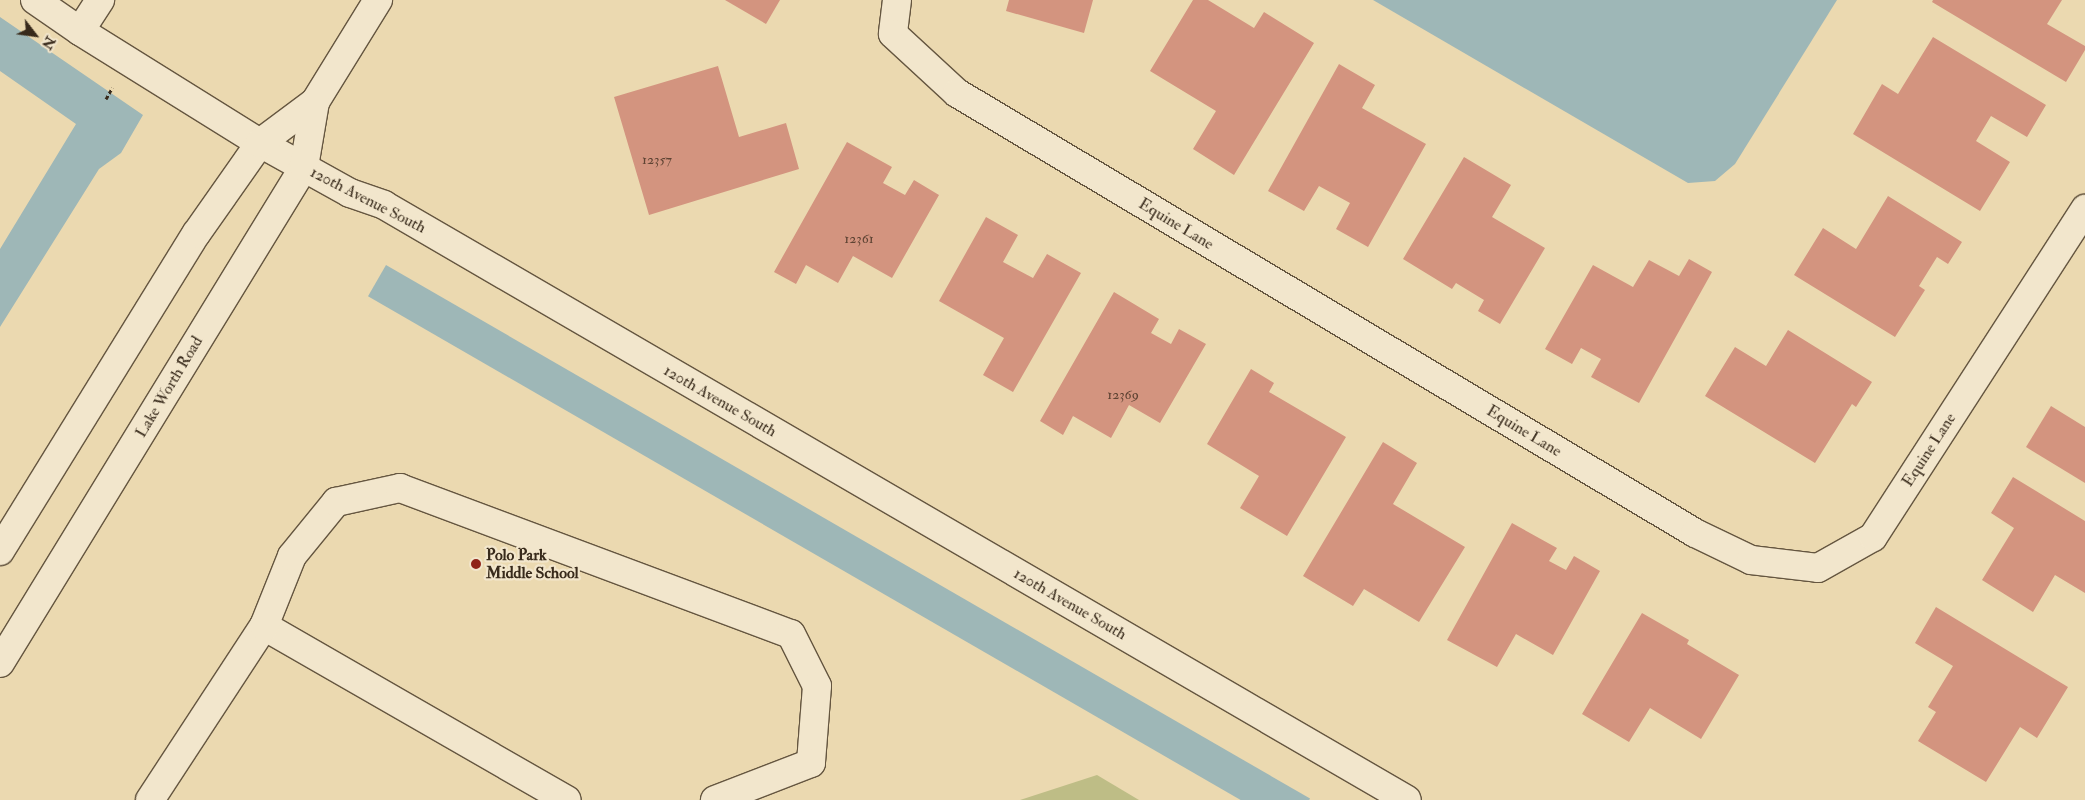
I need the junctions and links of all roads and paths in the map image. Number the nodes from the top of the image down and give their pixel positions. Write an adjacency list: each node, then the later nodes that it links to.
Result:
1 (35, 0): 5 (street, 120th Avenue South)
2 (100, 0): 5 (street)
3 (378, 0): 8 (street, Lake Worth Road)
4 (897, 0): 11 (street, Equine Lane)
5 (80, 31): 9 (street, 120th Avenue South)
6 (115, 83): 7 (path)
7 (106, 99)
8 (315, 102): 9 (street, Lake Worth Road); 10 (street, Lake Worth Road)
9 (260, 143): 10 (street, 120th Avenue South); 12 (street, Lake Worth Road)
10 (304, 167): 14 (street, Lake Worth Road); 18 (street, 120th Avenue South)
11 (2085, 209)
12 (0, 551)
13 (264, 626): 15 (street); 16 (street); 17 (street)
14 (0, 663)
15 (150, 800)
16 (566, 800)
17 (715, 800)
18 (1407, 800)

